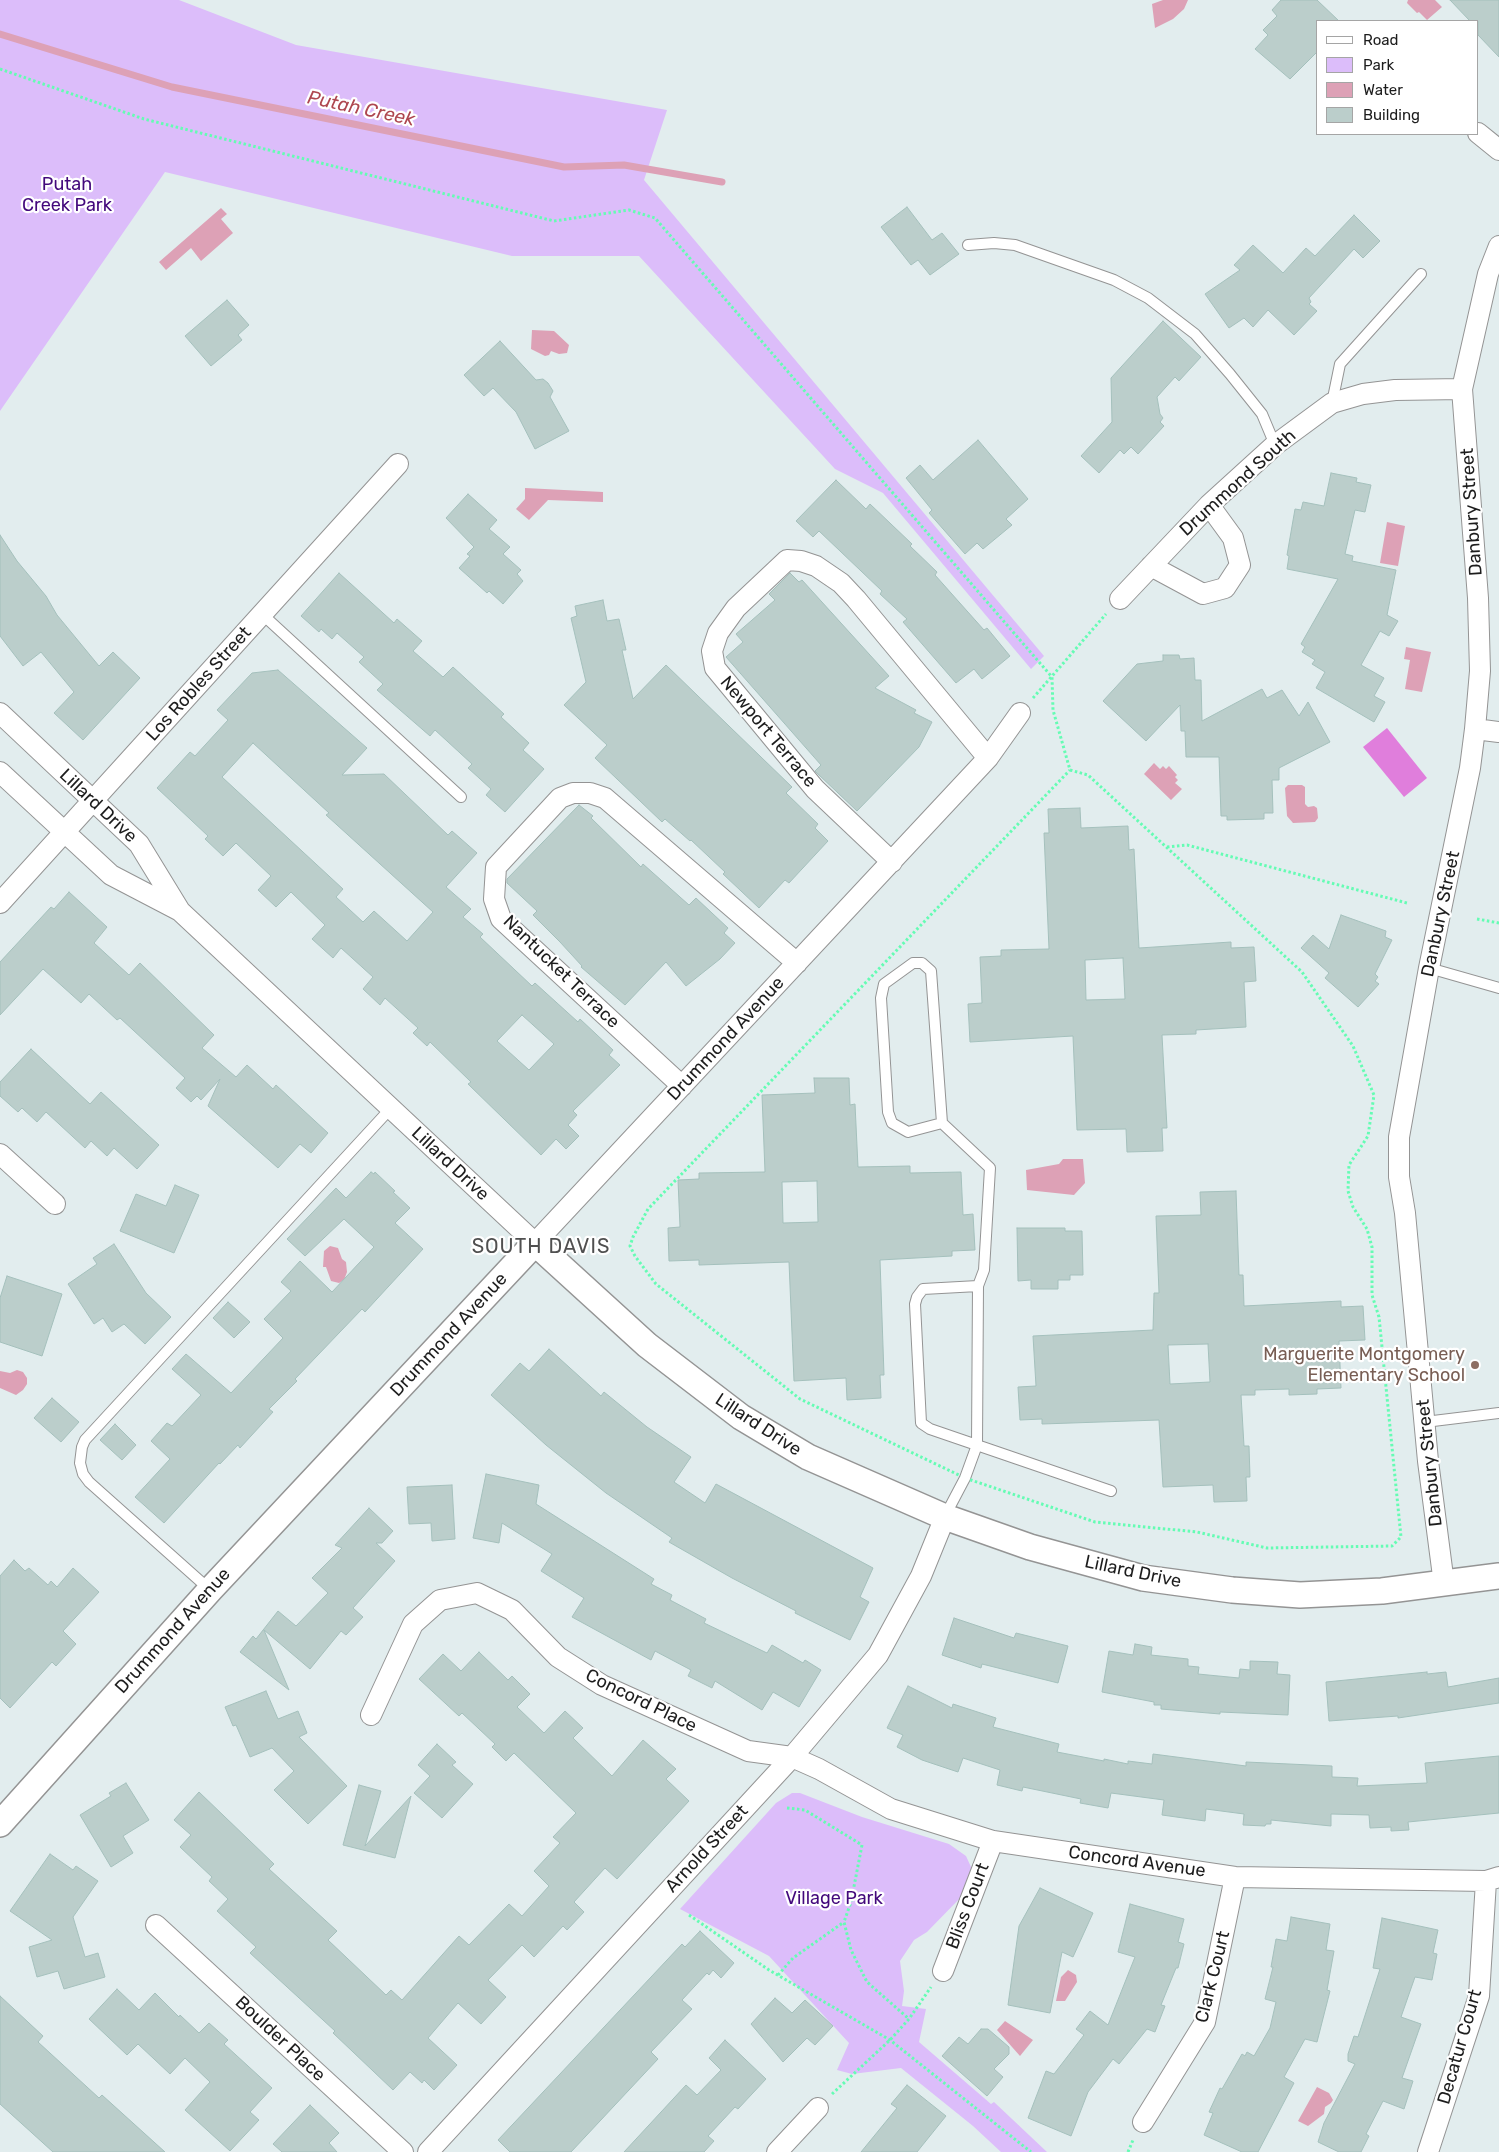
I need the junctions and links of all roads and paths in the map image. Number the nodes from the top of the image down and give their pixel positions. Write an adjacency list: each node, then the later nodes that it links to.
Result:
1 (0, 69): 15 (path)
2 (1479, 134): 3 (street)
3 (1499, 150)
4 (968, 245): 9 (lane)
5 (1499, 246): 7 (street, Danbury Street)
6 (1421, 274): 8 (lane)
7 (1462, 389): 8 (street, Drummond South); 18 (street, Danbury Street)
8 (1332, 403): 9 (street, Drummond South)
9 (1275, 444): 11 (street, Drummond South)
10 (398, 464): 14 (street, Los Robles Street)
11 (1209, 505): 12 (street, Drummond South); 12 (street)
12 (1150, 566): 13 (street, Drummond South)
13 (1120, 598): 15 (path)
14 (262, 614): 23 (lane); 24 (street, Los Robles Street)
15 (1052, 677): 17 (path); 21 (path)
16 (0, 713): 24 (street, Lillard Drive)
17 (1020, 714): 20 (street, Drummond Avenue)
18 (1475, 729): 19 (street); 34 (street, Danbury Street)
19 (1499, 732)
20 (988, 758): 27 (street, Drummond Avenue); 27 (street, Newport Terrace)
21 (1070, 770): 26 (path); 46 (path)
22 (0, 772): 25 (street, Lillard Drive)
23 (461, 798)
24 (94, 802): 25 (street, Los Robles Street); 30 (street, Lillard Drive)
25 (65, 833): 28 (street, Los Robles Street); 30 (street, Lillard Drive)
26 (1166, 847): 29 (path); 46 (path)
27 (892, 862): 33 (street, Drummond Avenue)
28 (0, 903)
29 (1407, 903)
30 (180, 911): 37 (street, Lillard Drive)
31 (1477, 919): 32 (path)
32 (1499, 923)
33 (797, 963): 36 (street, Drummond Avenue); 36 (street, Nantucket Terrace)
34 (1429, 968): 35 (lane); 44 (street, Danbury Street)
35 (1498, 987)
36 (682, 1086): 41 (street, Drummond Avenue)
37 (391, 1108): 41 (street, Lillard Drive); 51 (lane)
38 (942, 1123): 38 (lane); 42 (lane)
39 (0, 1154): 40 (street)
40 (55, 1204)
41 (536, 1243): 48 (street, Lillard Drive); 51 (street, Drummond Avenue)
42 (978, 1286): 45 (lane); 45 (lane)
43 (1499, 1413): 44 (lane)
44 (1425, 1422): 50 (street, Danbury Street)
45 (977, 1444): 46 (lane); 47 (lane)
46 (965, 1478): 48 (lane)
47 (1112, 1491)
48 (945, 1517): 50 (street, Lillard Drive); 53 (street, Arnold Street)
49 (1499, 1576): 50 (street, Lillard Drive)
50 (1444, 1584)
51 (210, 1590): 55 (street, Drummond Avenue)
52 (371, 1716): 53 (street, Concord Place)
53 (792, 1758): 56 (street, Concord Avenue); 69 (street, Arnold Street)
54 (787, 1808): 60 (path)
55 (0, 1824)
56 (993, 1841): 57 (street, Concord Avenue); 62 (street, Bliss Court)
57 (1236, 1877): 58 (street, Concord Avenue); 67 (street, Clark Court)
58 (1492, 1879): 72 (street, Decatur Court)
59 (689, 1915): 63 (path)
60 (844, 1922): 63 (path); 64 (path)
61 (156, 1925): 68 (street, Boulder Place)
62 (943, 1970): 64 (path)
63 (778, 1975): 65 (path)
64 (909, 2019): 65 (path)
65 (890, 2040): 66 (path); 71 (path)
66 (818, 2108): 70 (street)
67 (1143, 2122)
68 (403, 2152)
69 (428, 2152)
70 (777, 2152)
71 (1031, 2152)
72 (1428, 2152)

